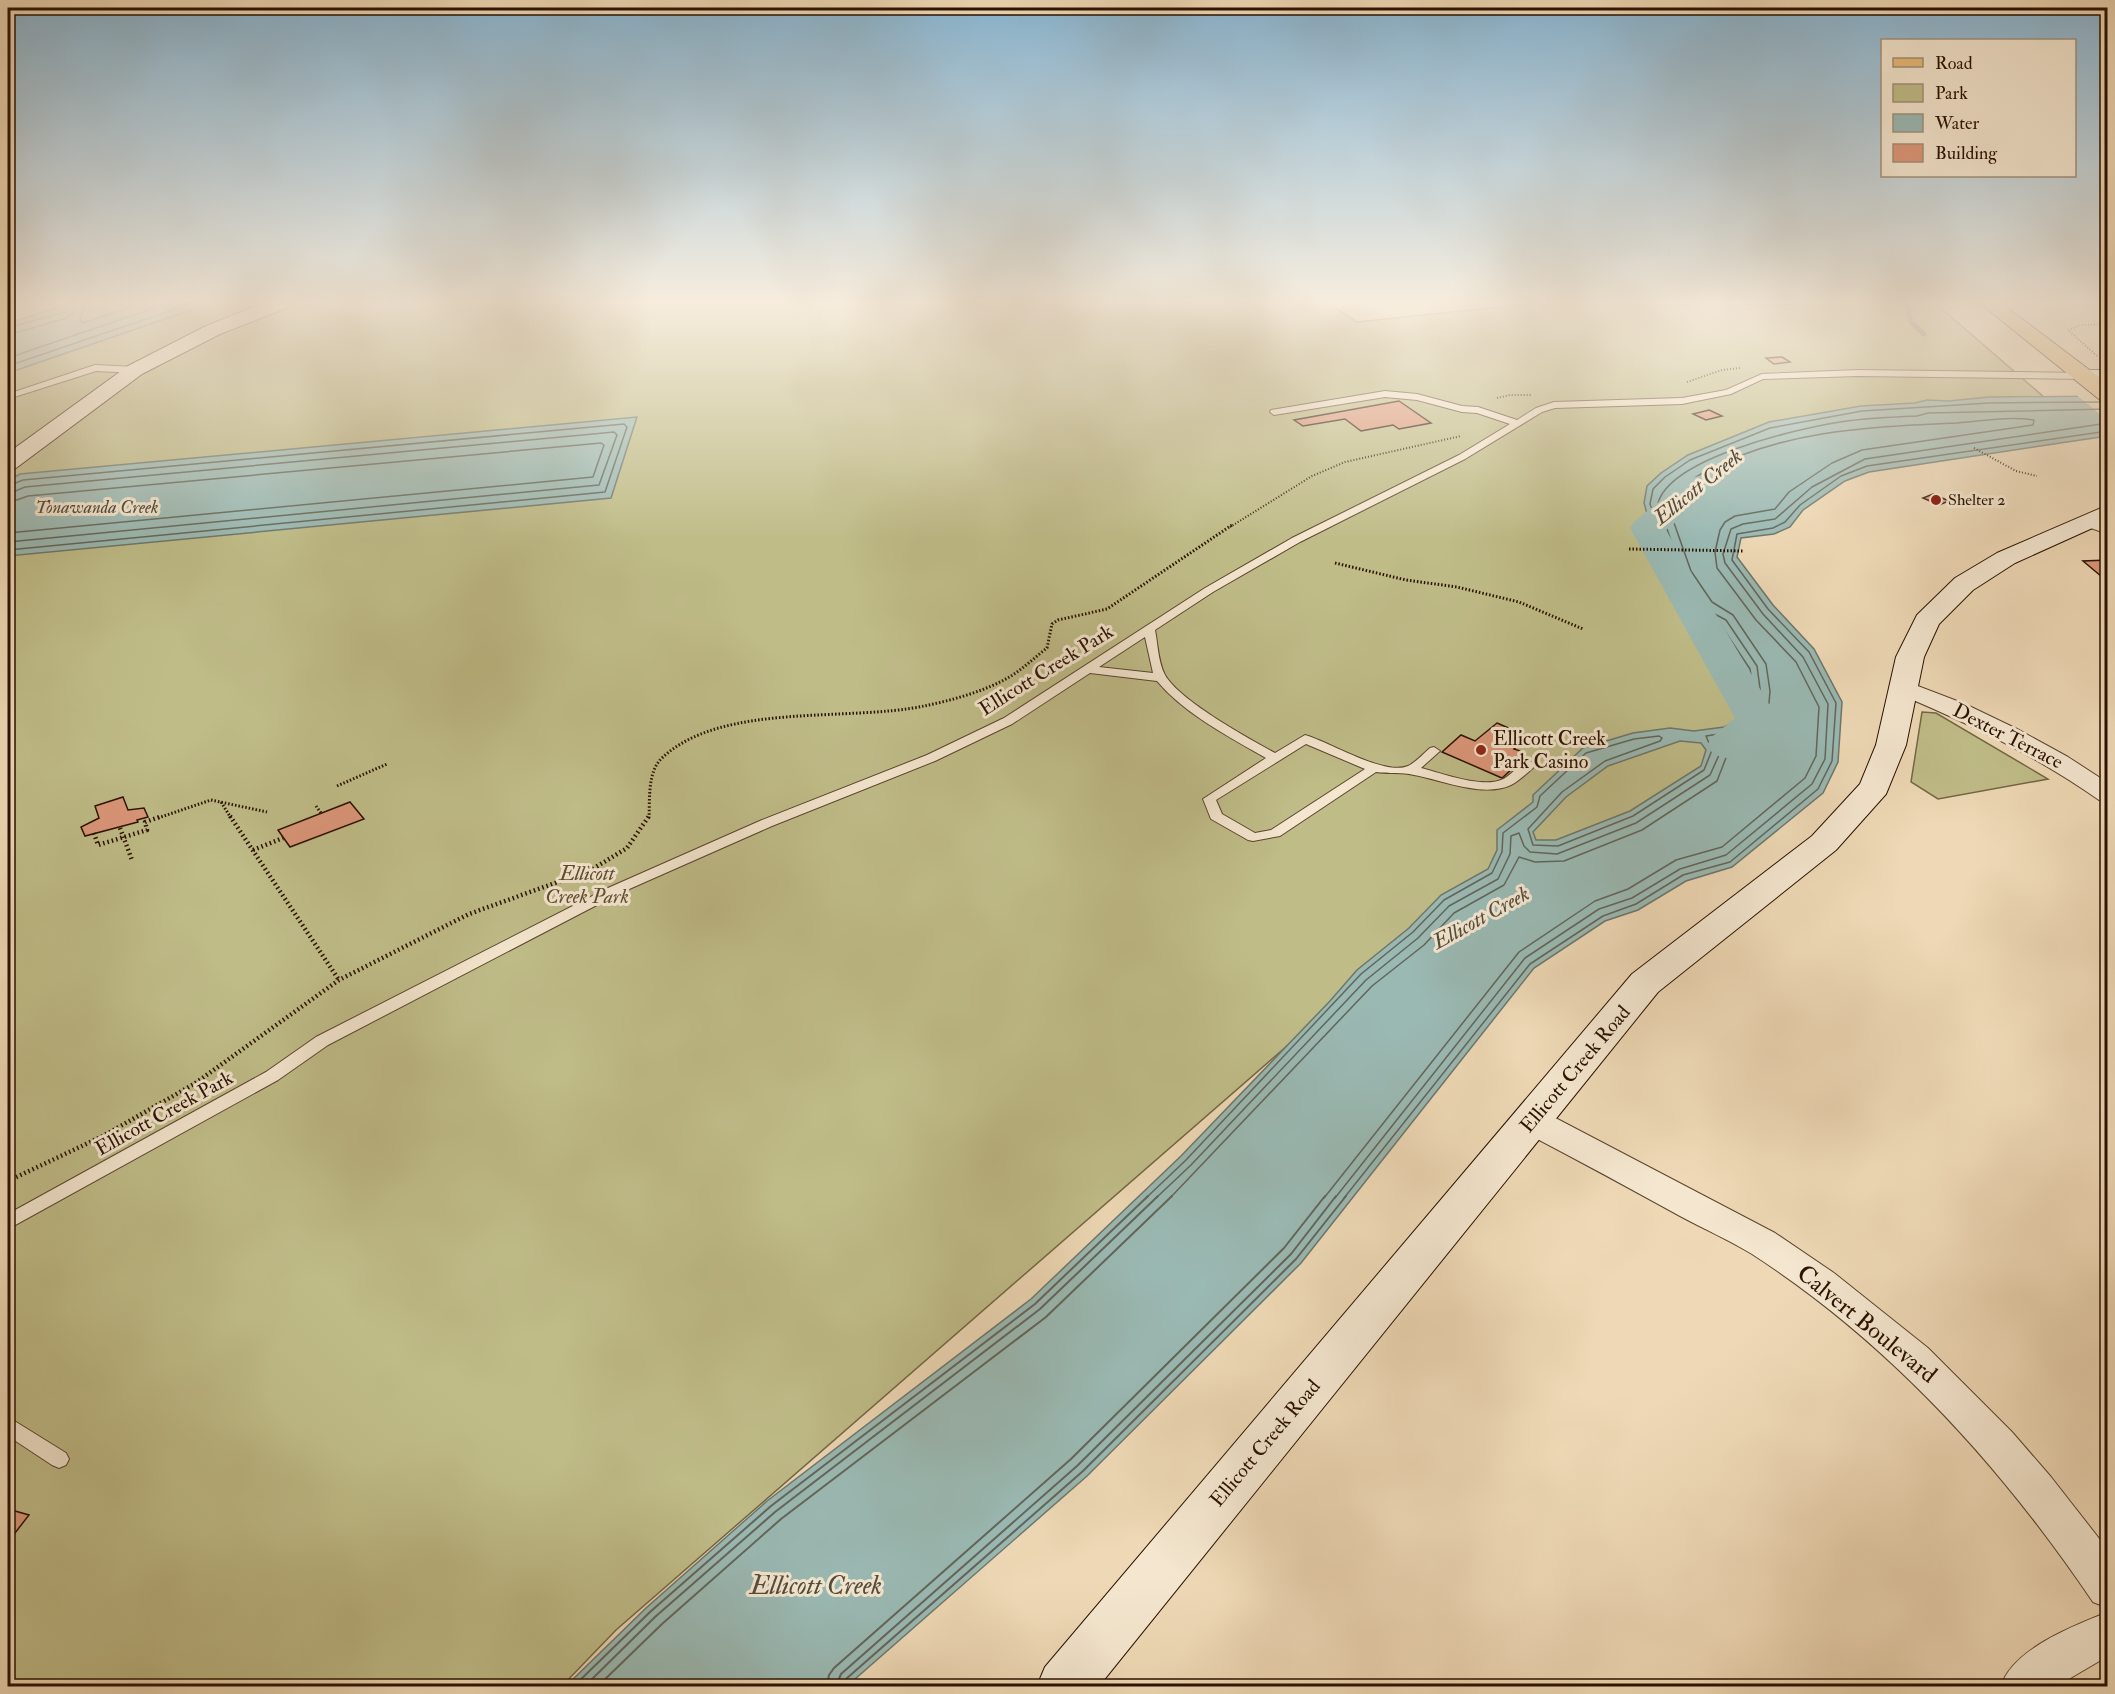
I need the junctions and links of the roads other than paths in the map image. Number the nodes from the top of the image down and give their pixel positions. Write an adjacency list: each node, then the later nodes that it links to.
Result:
1 (53, 382): 4 (lane)
2 (119, 382): 7 (street)
3 (1751, 382): 6 (lane, Ellicott Creek Park)
4 (8, 397)
5 (1274, 412): 6 (lane)
6 (1517, 423): 9 (lane, Ellicott Creek Park)
7 (8, 463)
8 (2099, 521): 12 (street, Ellicott Creek Road)
9 (1149, 628): 10 (lane, Ellicott Creek Park); 11 (lane)
10 (1089, 669): 11 (lane); 20 (lane, Ellicott Creek Park)
11 (1161, 678): 14 (lane)
12 (1902, 687): 18 (street, Dexter Terrace); 19 (street, Ellicott Creek Road)
13 (1434, 751): 17 (lane)
14 (1275, 758): 16 (lane); 16 (lane)
15 (1528, 765): 17 (lane)
16 (1374, 768): 17 (lane)
17 (1411, 770)
18 (2108, 795)
19 (1532, 1121): 23 (street, Calvert Boulevard); 25 (street, Ellicott Creek Road)
20 (8, 1222)
21 (8, 1426): 22 (lane)
22 (59, 1459)
23 (2108, 1587)
24 (2108, 1634): 26 (street)
25 (1064, 1686)
26 (2023, 1686)

